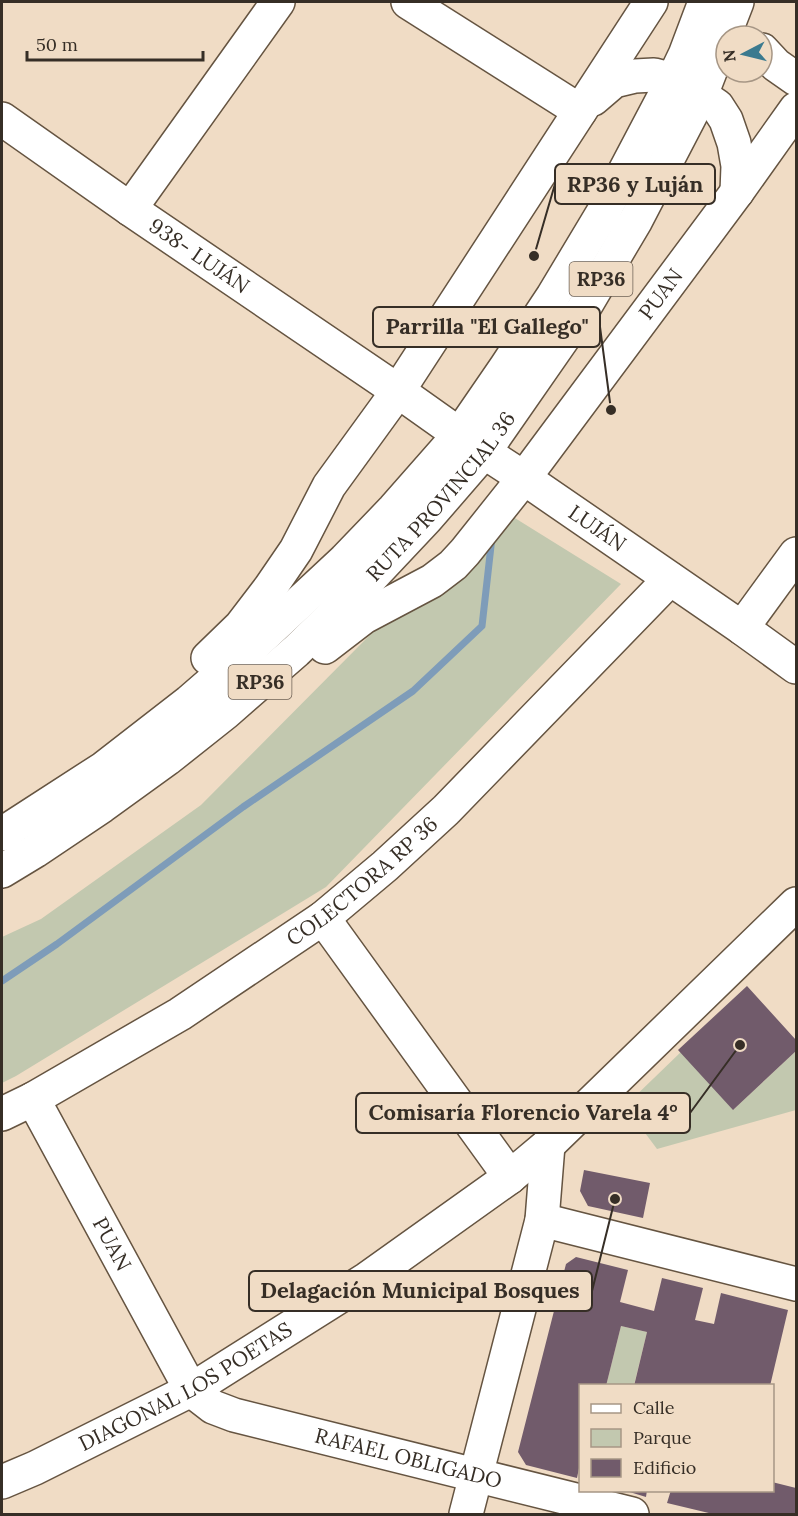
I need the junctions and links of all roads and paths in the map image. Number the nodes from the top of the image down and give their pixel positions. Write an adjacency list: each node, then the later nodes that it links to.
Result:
1 (278, 2): 15 (street)
2 (408, 2): 12 (street)
3 (651, 2): 12 (street)
4 (705, 2): 10 (street, RUTA PROVINCIAL 36 / RP36)
5 (737, 2): 10 (street, RUTA PROVINCIAL 36 / RP36)
6 (751, 2): 7 (street)
7 (751, 24)
8 (774, 63): 9 (street)
9 (796, 79)
10 (687, 87): 12 (street); 14 (street); 17 (street, RUTA PROVINCIAL 36 / RP36)
11 (796, 109): 14 (street, PUAN)
12 (580, 111): 16 (street)
13 (2, 119): 15 (street, 938- LUJÁN)
14 (737, 192): 18 (street, PUAN)
15 (130, 209): 16 (street, 938- LUJÁN)
16 (398, 391): 17 (street, LUJÁN); 24 (street)
17 (472, 443): 18 (street, LUJÁN); 23 (street, RUTA PROVINCIAL 36 / RP36); 24 (street, RUTA PROVINCIAL 36 / RP36)
18 (524, 478): 20 (street, LUJÁN); 23 (street, PUAN)
19 (796, 554): 21 (street)
20 (670, 579): 21 (street, LUJÁN); 27 (street, COLECTORA RP 36)
21 (742, 627): 22 (street, LUJÁN)
22 (796, 667)
23 (198, 734): 25 (street, RUTA PROVINCIAL 36 / RP36)
24 (10, 829)
25 (2, 871)
26 (796, 904): 30 (street, DIAGONAL LOS POETAS)
27 (323, 918): 28 (street, COLECTORA RP 36); 31 (street)
28 (33, 1099): 29 (street, COLECTORA RP 36); 34 (street, PUAN)
29 (2, 1114)
30 (548, 1144): 31 (street, DIAGONAL LOS POETAS); 32 (street)
31 (510, 1177): 34 (street, DIAGONAL LOS POETAS)
32 (542, 1220): 33 (street); 35 (street)
33 (796, 1284)
34 (191, 1390): 35 (street, RAFAEL OBLIGADO); 36 (street, DIAGONAL LOS POETAS)
35 (477, 1476): 37 (street); 38 (street, RAFAEL OBLIGADO)
36 (2, 1482)
37 (466, 1515)
38 (632, 1515)

